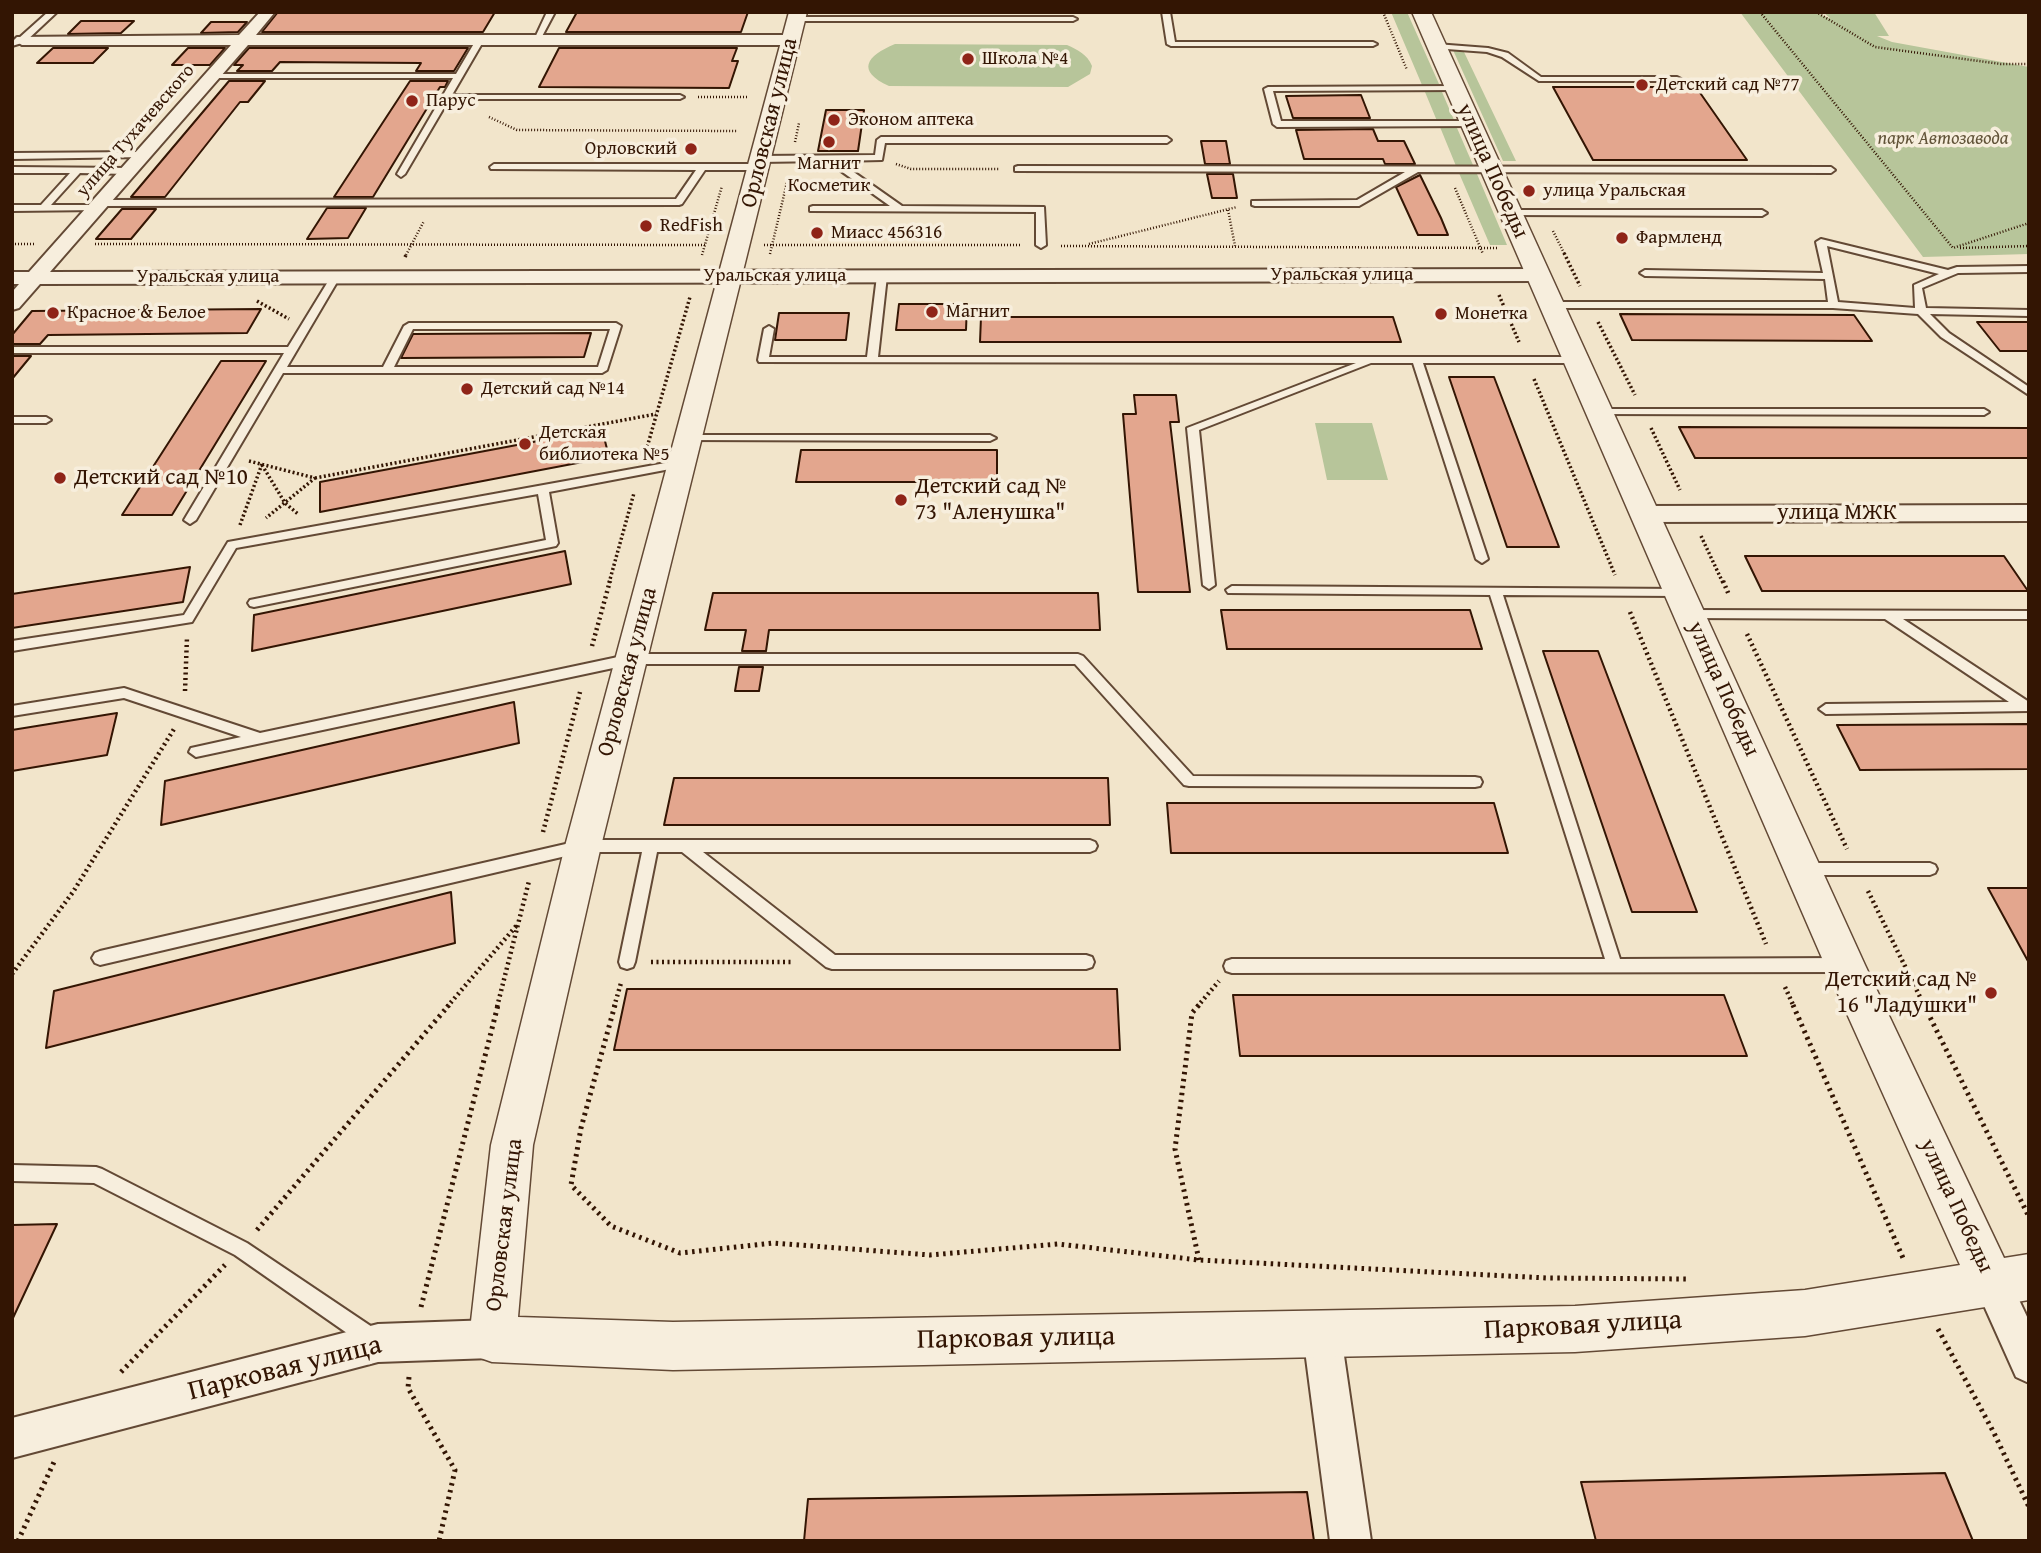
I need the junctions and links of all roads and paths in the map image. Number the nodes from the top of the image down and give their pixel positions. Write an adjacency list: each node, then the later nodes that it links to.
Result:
1 (53, 12): 14 (lane)
2 (268, 12): 11 (street, улица Тухачевского)
3 (551, 12): 13 (lane)
4 (1166, 12): 15 (lane)
5 (1383, 12): 21 (path)
6 (1421, 12): 16 (street, улица Победы)
7 (1760, 12): 65 (path)
8 (1816, 12): 17 (path)
9 (1073, 19): 10 (lane)
10 (795, 24): 13 (street); 34 (street, Орловская улица)
11 (243, 40): 12 (street); 14 (street); 18 (street, улица Тухачевского)
12 (480, 40): 13 (street); 19 (lane)
13 (536, 40)
14 (17, 42)
15 (1373, 44)
16 (1436, 46): 20 (lane); 22 (street, улица Победы)
17 (2029, 64)
18 (212, 76): 19 (lane); 30 (street, улица Тухачевского)
19 (459, 76): 23 (lane)
20 (1677, 79)
21 (1415, 88): 22 (lane); 27 (lane)
22 (1455, 88): 27 (street, улица Победы)
23 (447, 97): 24 (lane); 28 (path); 45 (lane)
24 (680, 97): 25 (path)
25 (747, 97)
26 (800, 120): 34 (path)
27 (1471, 124): 41 (street, улица Победы)
28 (737, 131)
29 (1167, 140): 33 (lane)
30 (142, 155): 31 (lane); 44 (street, улица Тухачевского)
31 (12, 156)
32 (828, 158): 33 (lane); 34 (lane); 51 (lane)
33 (879, 158): 37 (path)
34 (770, 161): 36 (lane); 58 (street, Орловская улица); 59 (path)
35 (494, 167): 36 (lane)
36 (702, 167): 47 (lane)
37 (1018, 169): 39 (lane)
38 (12, 170): 43 (lane)
39 (1416, 170): 40 (lane); 46 (lane)
40 (1448, 170): 41 (lane); 64 (path)
41 (1491, 170): 42 (lane); 53 (street, улица Победы)
42 (1831, 170)
43 (77, 171): 44 (lane); 49 (lane)
44 (129, 171): 47 (street, улица Тухачевского)
45 (401, 174)
46 (1255, 203): 52 (path)
47 (98, 205): 49 (lane); 57 (street, улица Тухачевского)
48 (12, 208): 49 (lane)
49 (43, 208)
50 (813, 209): 51 (lane)
51 (900, 209): 60 (lane)
52 (1228, 209): 61 (path); 63 (path)
53 (1511, 213): 54 (lane); 66 (street, улица Победы)
54 (1762, 213)
55 (2029, 223): 65 (path)
56 (12, 244): 57 (path)
57 (64, 244): 58 (path); 76 (street, улица Тухачевского)
58 (738, 245): 59 (path); 71 (street, Орловская улица)
59 (774, 245): 60 (path)
60 (1041, 245): 61 (path)
61 (1082, 246): 63 (path)
62 (2029, 246): 65 (path)
63 (1235, 247): 64 (path)
64 (1480, 248): 66 (path); 70 (path)
65 (1954, 248)
66 (1532, 261): 70 (street, Уральская улица); 78 (street, улица Победы)
67 (2029, 269): 69 (lane)
68 (1644, 273): 73 (lane)
69 (1946, 273): 73 (lane); 80 (lane)
70 (1491, 275): 72 (street, Уральская улица); 88 (path)
71 (730, 276): 72 (street, Уральская улица); 74 (street, Уральская улица); 99 (street, Орловская улица)
72 (882, 276): 85 (lane)
73 (1829, 276): 79 (lane)
74 (335, 277): 76 (street, Уральская улица); 84 (lane)
75 (12, 278): 76 (street, Уральская улица)
76 (34, 278): 77 (street, улица Тухачевского)
77 (12, 304)
78 (1551, 305): 79 (lane); 89 (street, улица Победы)
79 (1833, 305): 80 (lane)
80 (1921, 311): 81 (lane); 92 (lane)
81 (2029, 313)
82 (769, 329): 85 (lane)
83 (12, 350): 84 (lane)
84 (292, 350): 90 (lane)
85 (872, 360): 86 (lane)
86 (1374, 360): 87 (lane); 111 (lane)
87 (1417, 360): 88 (lane); 110 (lane)
88 (1526, 360): 89 (lane); 114 (path)
89 (1576, 360): 93 (street, улица Победы)
90 (279, 370): 91 (lane); 100 (lane)
91 (387, 370): 91 (lane)
92 (2029, 392)
93 (1599, 412): 94 (lane); 106 (street, улица Победы)
94 (1984, 412)
95 (656, 414): 102 (path)
96 (12, 420): 97 (lane)
97 (46, 420)
98 (990, 438): 99 (lane)
99 (685, 451): 103 (lane); 121 (street, Орловская улица)
100 (228, 456): 101 (path); 107 (lane)
101 (262, 464): 102 (path); 104 (path); 109 (path)
102 (315, 478): 104 (path)
103 (543, 489): 108 (lane); 115 (lane)
104 (285, 503): 108 (path); 109 (path)
105 (2029, 513): 106 (street, улица МЖК)
106 (1645, 514): 116 (street, улица Победы)
107 (190, 520)
108 (318, 530): 109 (lane)
109 (232, 545): 119 (lane)
110 (1482, 559)
111 (1209, 585)
112 (1232, 590): 113 (lane)
113 (1495, 591): 114 (lane); 140 (lane)
114 (1622, 592): 116 (lane); 141 (path)
115 (254, 603)
116 (1684, 603): 117 (lane); 133 (street, улица Победы)
117 (1887, 615): 118 (lane); 122 (lane)
118 (2029, 615)
119 (188, 619): 120 (lane); 125 (path)
120 (12, 646)
121 (632, 659): 126 (lane); 128 (lane); 129 (street, Орловская улица)
122 (2027, 707): 123 (lane)
123 (1826, 709)
124 (12, 711): 125 (lane)
125 (183, 713): 126 (lane); 144 (path)
126 (260, 738): 127 (lane)
127 (196, 752)
128 (1475, 782)
129 (583, 846): 130 (lane); 136 (lane); 152 (street, Орловская улица)
130 (650, 846): 131 (lane); 137 (lane)
131 (685, 846): 132 (lane); 138 (lane)
132 (1090, 846)
133 (1803, 869): 134 (lane); 142 (street, улица Победы)
134 (1930, 869)
135 (518, 924): 146 (path)
136 (100, 958)
137 (627, 962): 138 (path); 147 (path)
138 (832, 962): 139 (lane)
139 (1086, 962)
140 (1615, 965): 141 (lane); 143 (lane)
141 (1775, 965): 142 (lane); 150 (path)
142 (1845, 965): 149 (street, улица Победы)
143 (1232, 966): 147 (path)
144 (12, 974)
145 (12, 1173): 146 (lane)
146 (241, 1249): 153 (lane); 155 (path)
147 (1199, 1260): 148 (path)
148 (1689, 1279)
149 (2010, 1279): 150 (street, Парковая улица); 154 (street, улица Победы)
150 (1919, 1293): 151 (street, Парковая улица); 158 (path)
151 (1322, 1335): 152 (street, Парковая улица); 160 (street)
152 (492, 1339): 153 (street, Парковая улица)
153 (378, 1343): 156 (street, Парковая улица)
154 (2029, 1364)
155 (120, 1374)
156 (73, 1422): 157 (street, Парковая улица); 159 (path)
157 (12, 1438)
158 (2029, 1507)
159 (18, 1541)
160 (1351, 1541)

